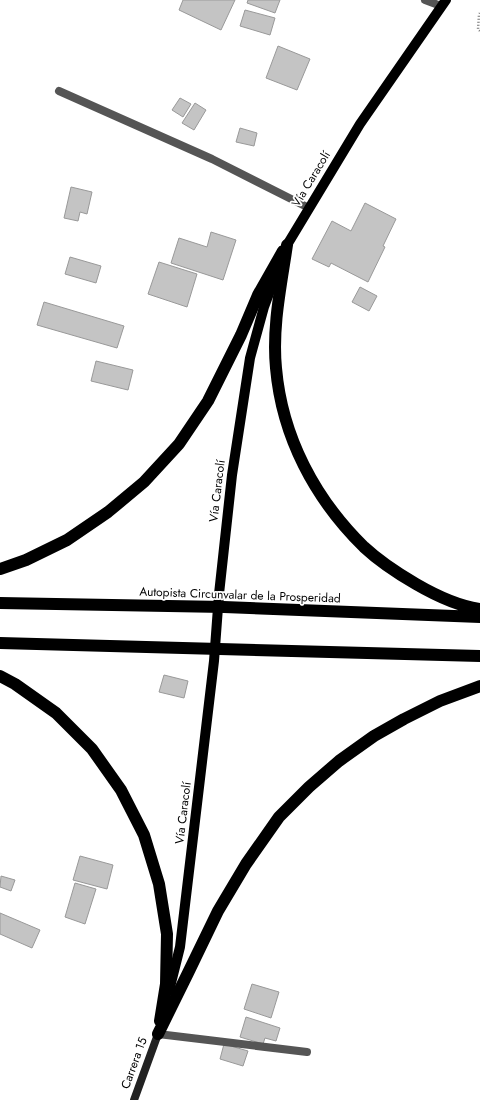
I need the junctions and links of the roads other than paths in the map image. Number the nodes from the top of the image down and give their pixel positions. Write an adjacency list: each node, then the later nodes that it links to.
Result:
1 (425, 0): 2 (street)
2 (443, 3): 4 (main road, Vía Caracolí)
3 (59, 91): 4 (street)
4 (309, 208): 5 (main road, Vía Caracolí)
5 (287, 245): 6 (highway); 8 (highway); 14 (main road, Vía Caracolí)
6 (0, 569)
7 (0, 603): 9 (highway, Autopista Circunvalar de la Prosperidad)
8 (480, 609)
9 (480, 617)
10 (0, 643): 11 (highway)
11 (480, 656)
12 (0, 676): 14 (highway)
13 (480, 686): 14 (highway)
14 (158, 1034): 15 (street); 16 (main road, Carrera 15)
15 (307, 1052)
16 (134, 1100)

